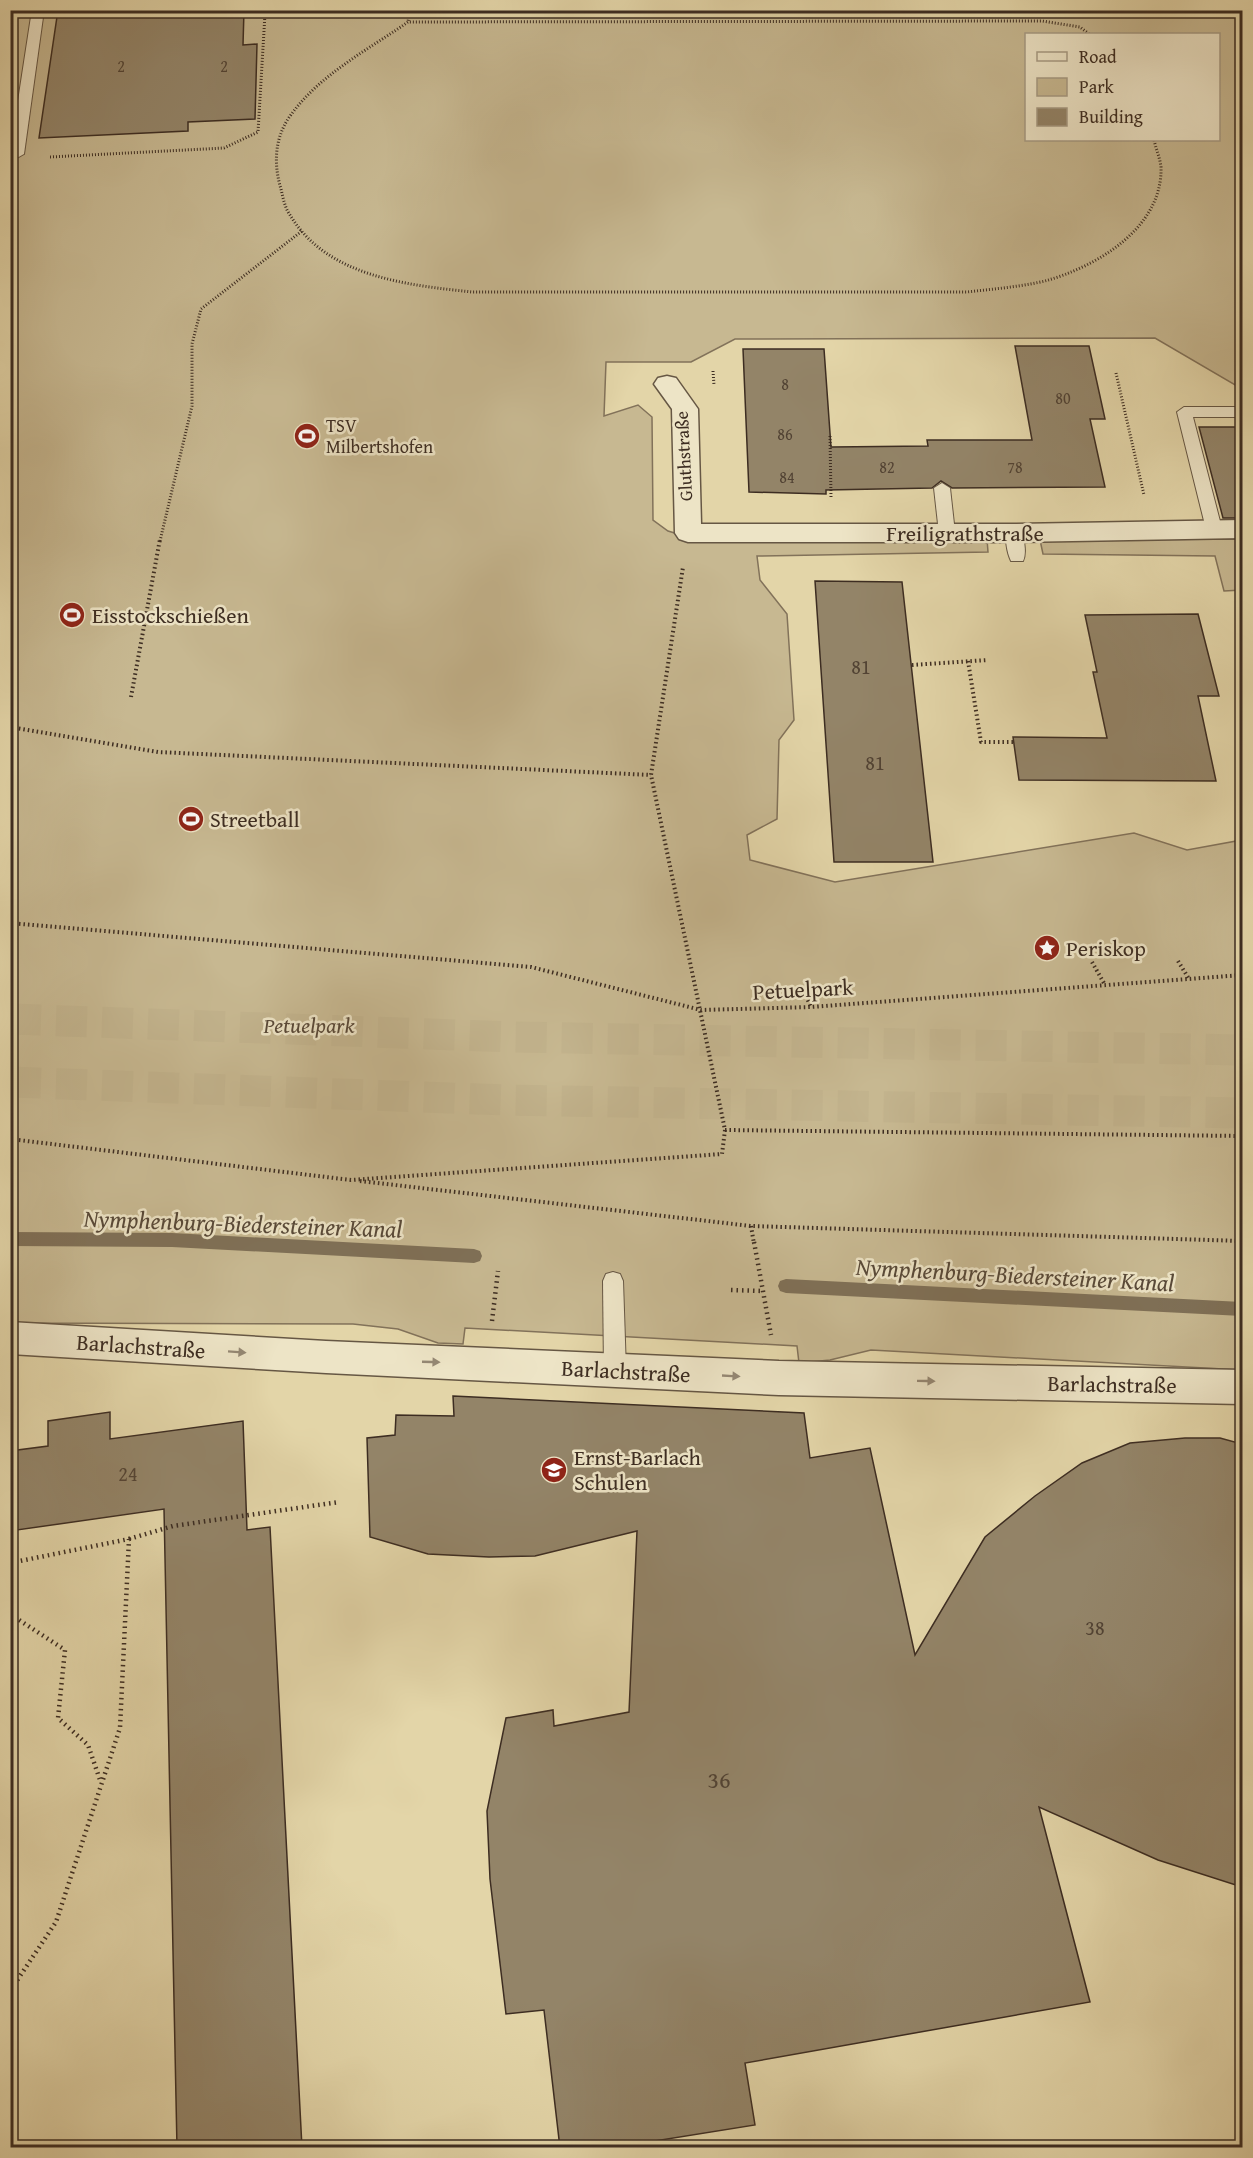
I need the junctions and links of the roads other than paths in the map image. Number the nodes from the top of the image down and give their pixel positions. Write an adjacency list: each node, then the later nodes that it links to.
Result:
1 (38, 10): 2 (lane)
2 (16, 154)
3 (667, 384): 8 (street, Gluthstraße)
4 (1242, 412): 7 (lane)
5 (942, 488): 9 (lane)
6 (1242, 528): 7 (street, Freiligrathstraße)
7 (1214, 529): 9 (street, Freiligrathstraße)
8 (688, 533): 9 (street, Freiligrathstraße)
9 (947, 533)
10 (613, 1281): 12 (lane)
11 (10, 1338): 12 (street, Barlachstraße, one-way to 12)
12 (615, 1371): 13 (street, Barlachstraße, one-way to 13)
13 (1242, 1387)

